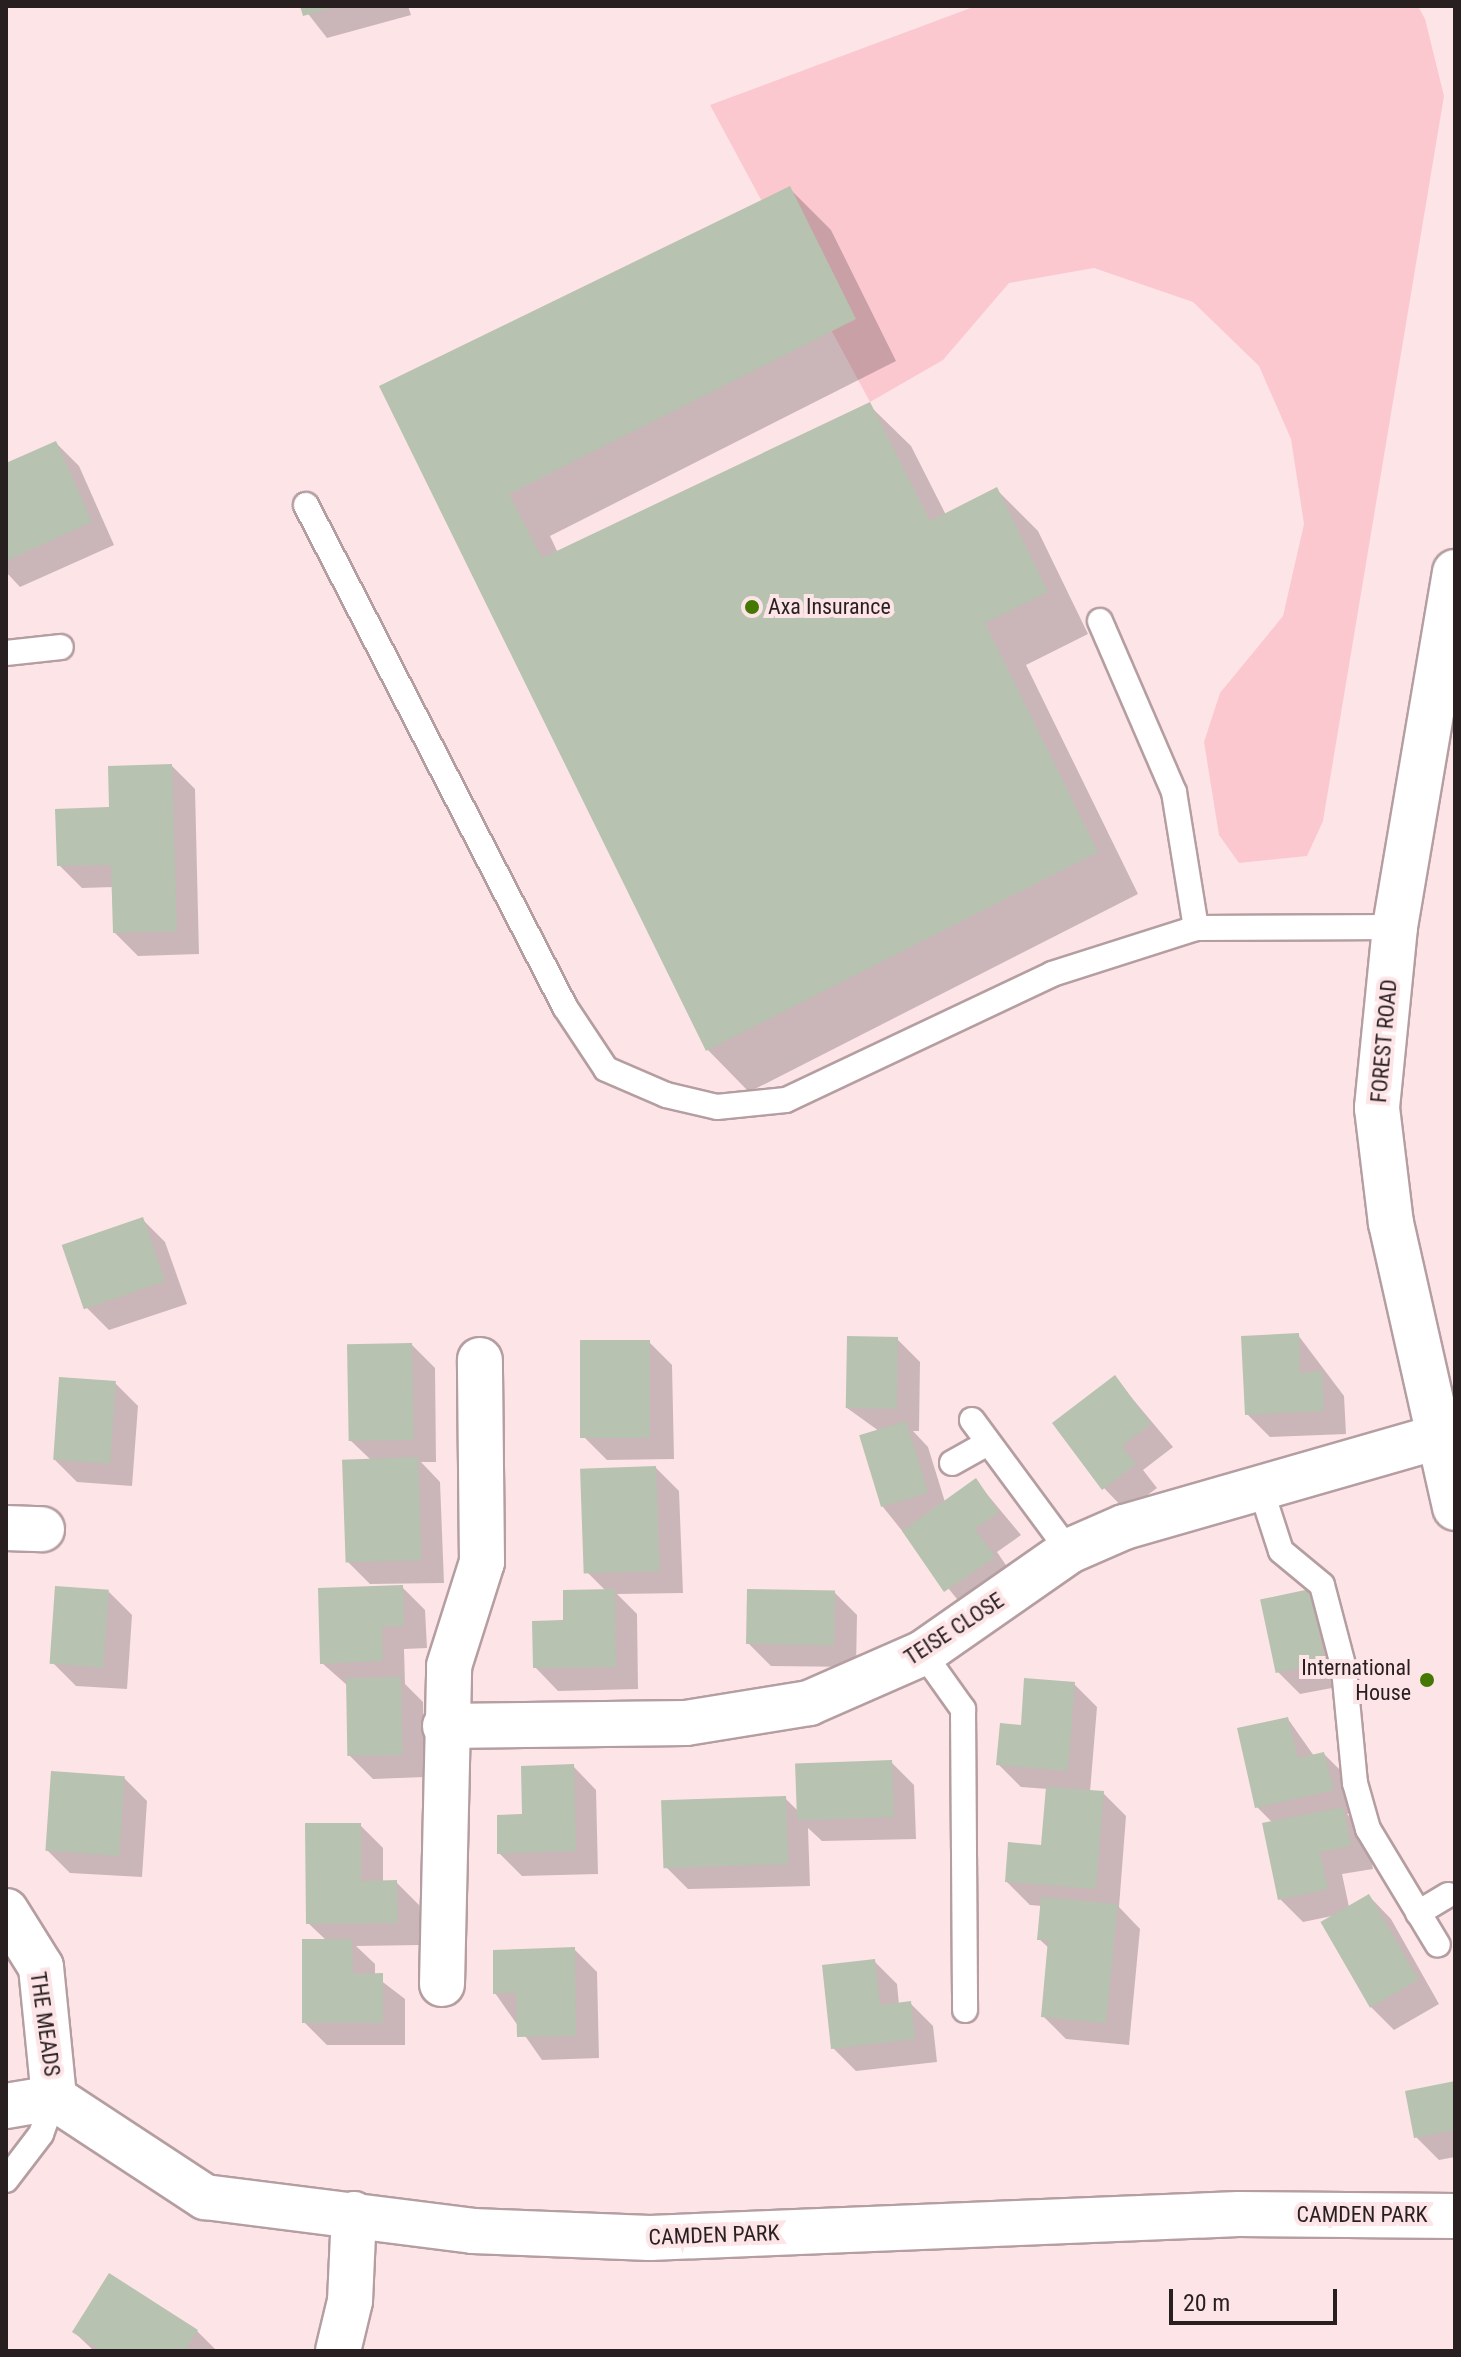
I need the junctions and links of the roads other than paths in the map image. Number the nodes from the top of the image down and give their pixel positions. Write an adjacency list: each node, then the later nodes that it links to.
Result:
1 (306, 505): 7 (lane)
2 (1455, 572): 6 (street, FOREST ROAD)
3 (1100, 621): 7 (lane)
4 (61, 647): 5 (lane)
5 (6, 653)
6 (1395, 927): 7 (lane); 10 (street, FOREST ROAD)
7 (1196, 928)
8 (480, 1360): 17 (street)
9 (972, 1420): 11 (lane)
10 (1441, 1436): 13 (street, TEISE CLOSE); 14 (street, FOREST ROAD)
11 (988, 1443): 12 (lane); 15 (lane)
12 (952, 1463)
13 (1259, 1483): 15 (street, TEISE CLOSE); 20 (lane)
14 (1455, 1508)
15 (1069, 1551): 16 (street, TEISE CLOSE)
16 (923, 1653): 17 (street, TEISE CLOSE); 23 (lane)
17 (445, 1726): 22 (street)
18 (1448, 1895): 20 (lane)
19 (6, 1911): 24 (street, THE MEADS)
20 (1418, 1913): 21 (lane)
21 (1438, 1945)
22 (442, 1984)
23 (965, 2010)
24 (54, 2098): 25 (street); 26 (lane); 27 (street, CAMDEN PARK)
25 (6, 2106)
26 (6, 2180)
27 (354, 2214): 28 (street, CAMDEN PARK); 29 (street)
28 (1455, 2216)
29 (338, 2351)

